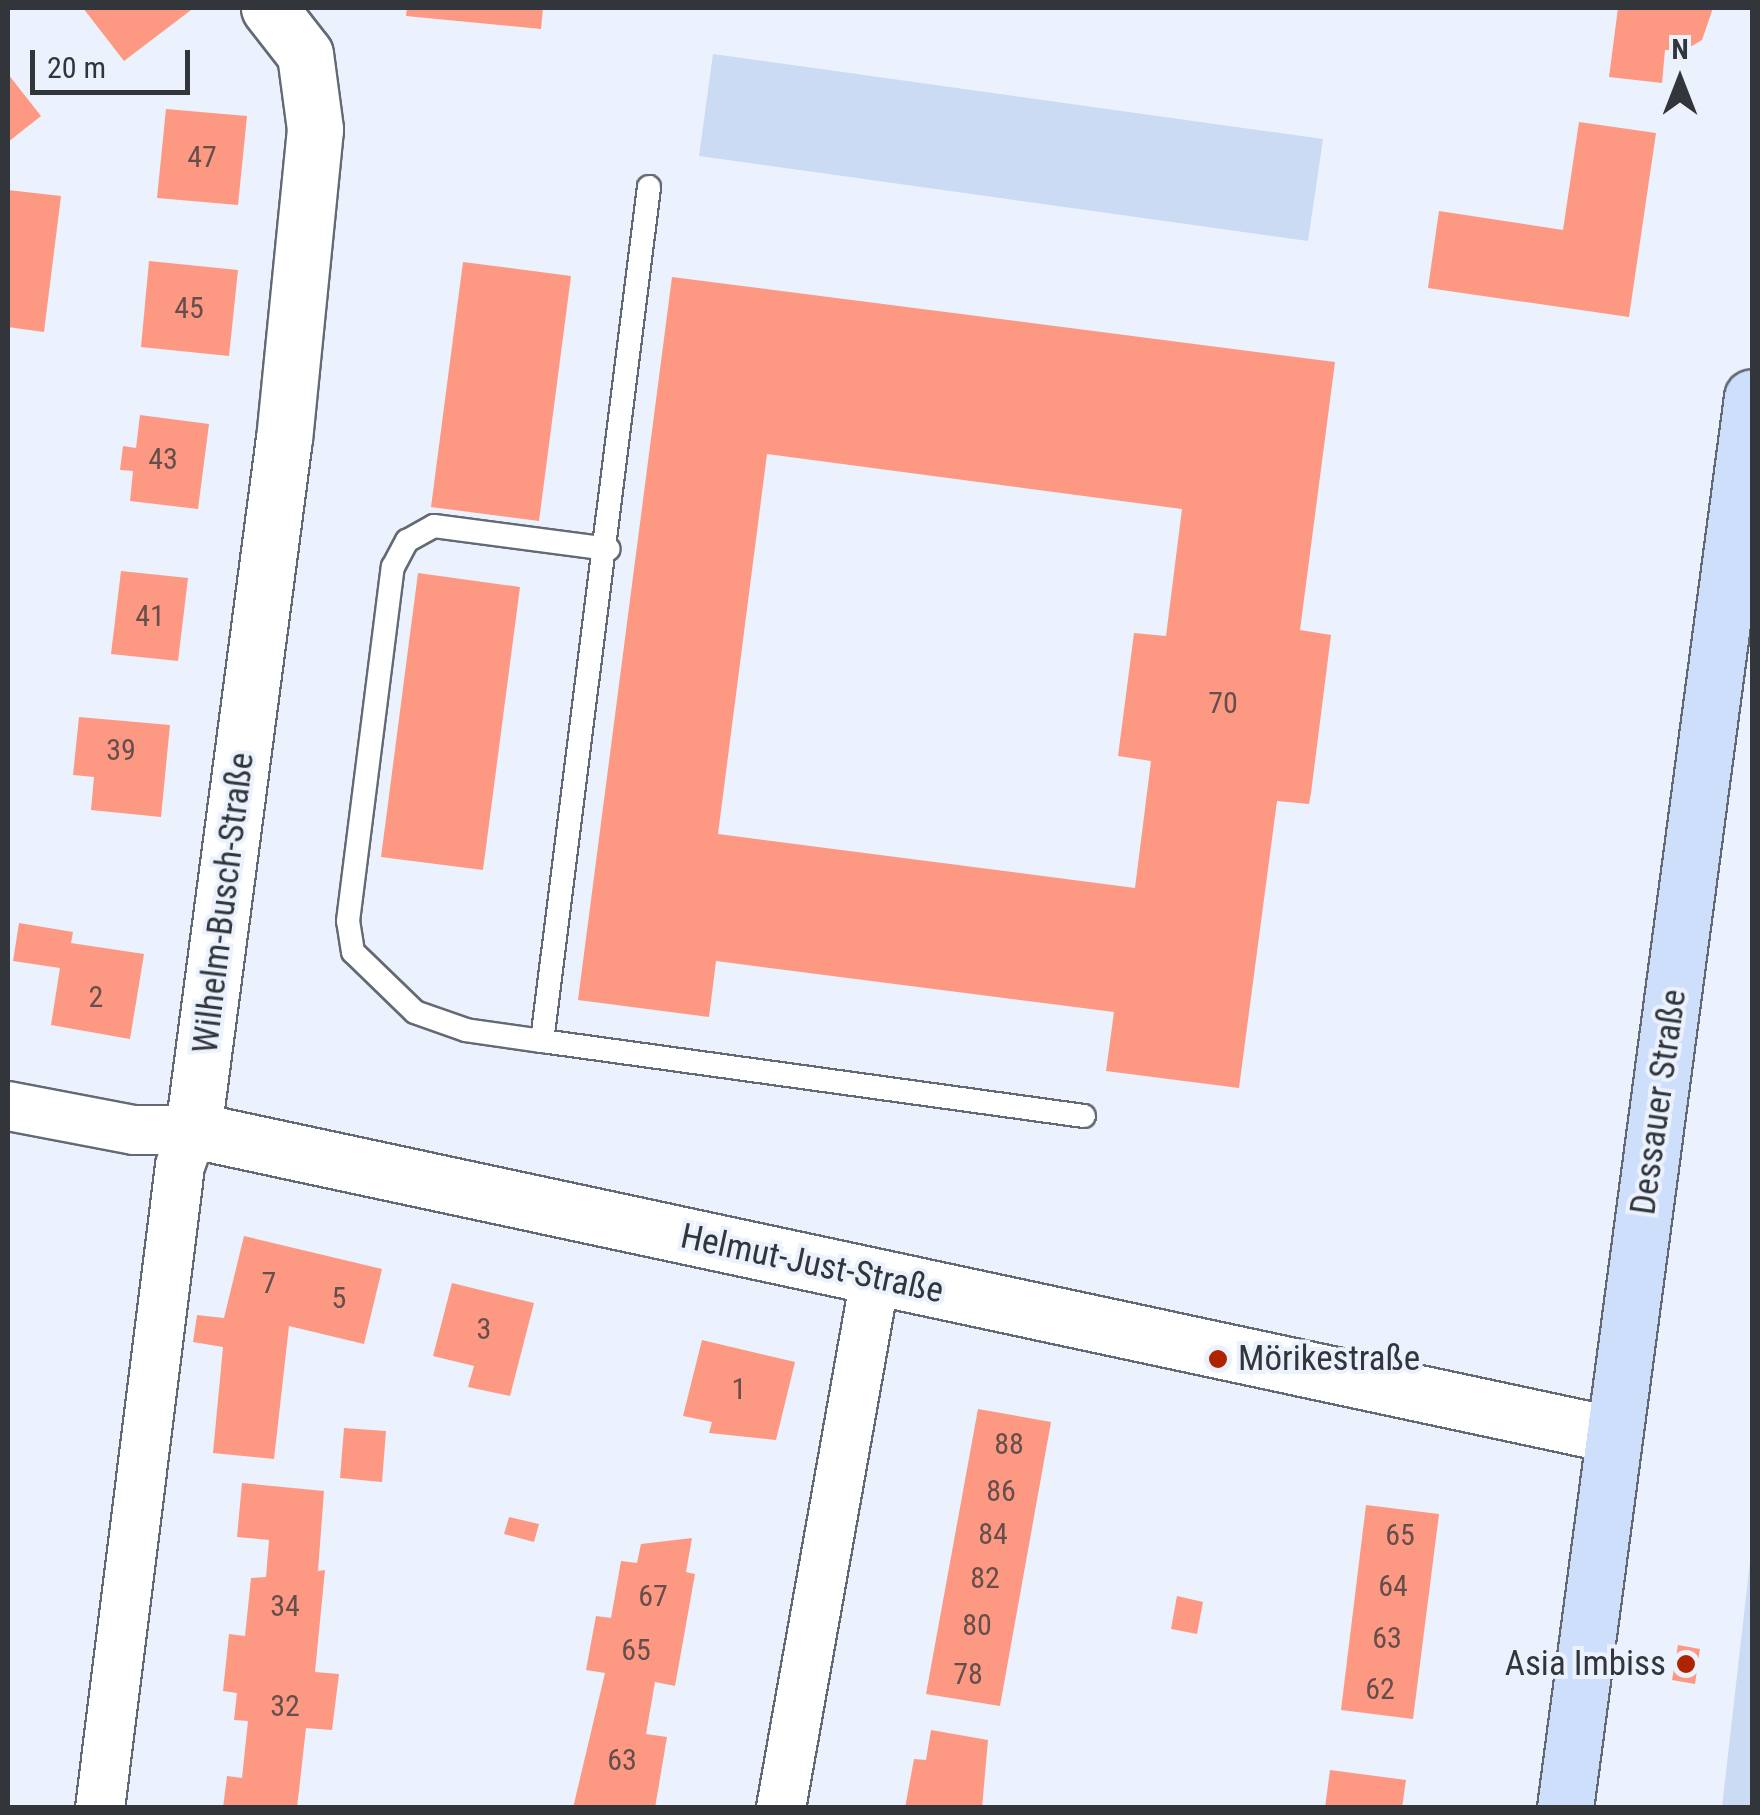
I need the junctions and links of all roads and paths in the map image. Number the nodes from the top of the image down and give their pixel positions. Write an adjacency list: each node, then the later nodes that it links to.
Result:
1 (269, 8): 9 (street, Wilhelm-Busch-Straße)
2 (650, 187): 5 (lane)
3 (1752, 398): 4 (main road, Dessauer Straße)
4 (1743, 519): 11 (main road, Dessauer Straße)
5 (608, 548): 6 (lane); 6 (lane)
6 (542, 1041): 8 (lane)
7 (8, 1106): 9 (street, Helmut-Just-Straße)
8 (1084, 1116)
9 (194, 1130): 10 (street, Helmut-Just-Straße); 12 (street, Wilhelm-Busch-Straße)
10 (876, 1278): 11 (street, Helmut-Just-Straße); 13 (street)
11 (1614, 1434): 14 (main road, Dessauer Straße)
12 (100, 1808)
13 (780, 1808)
14 (1565, 1808)

